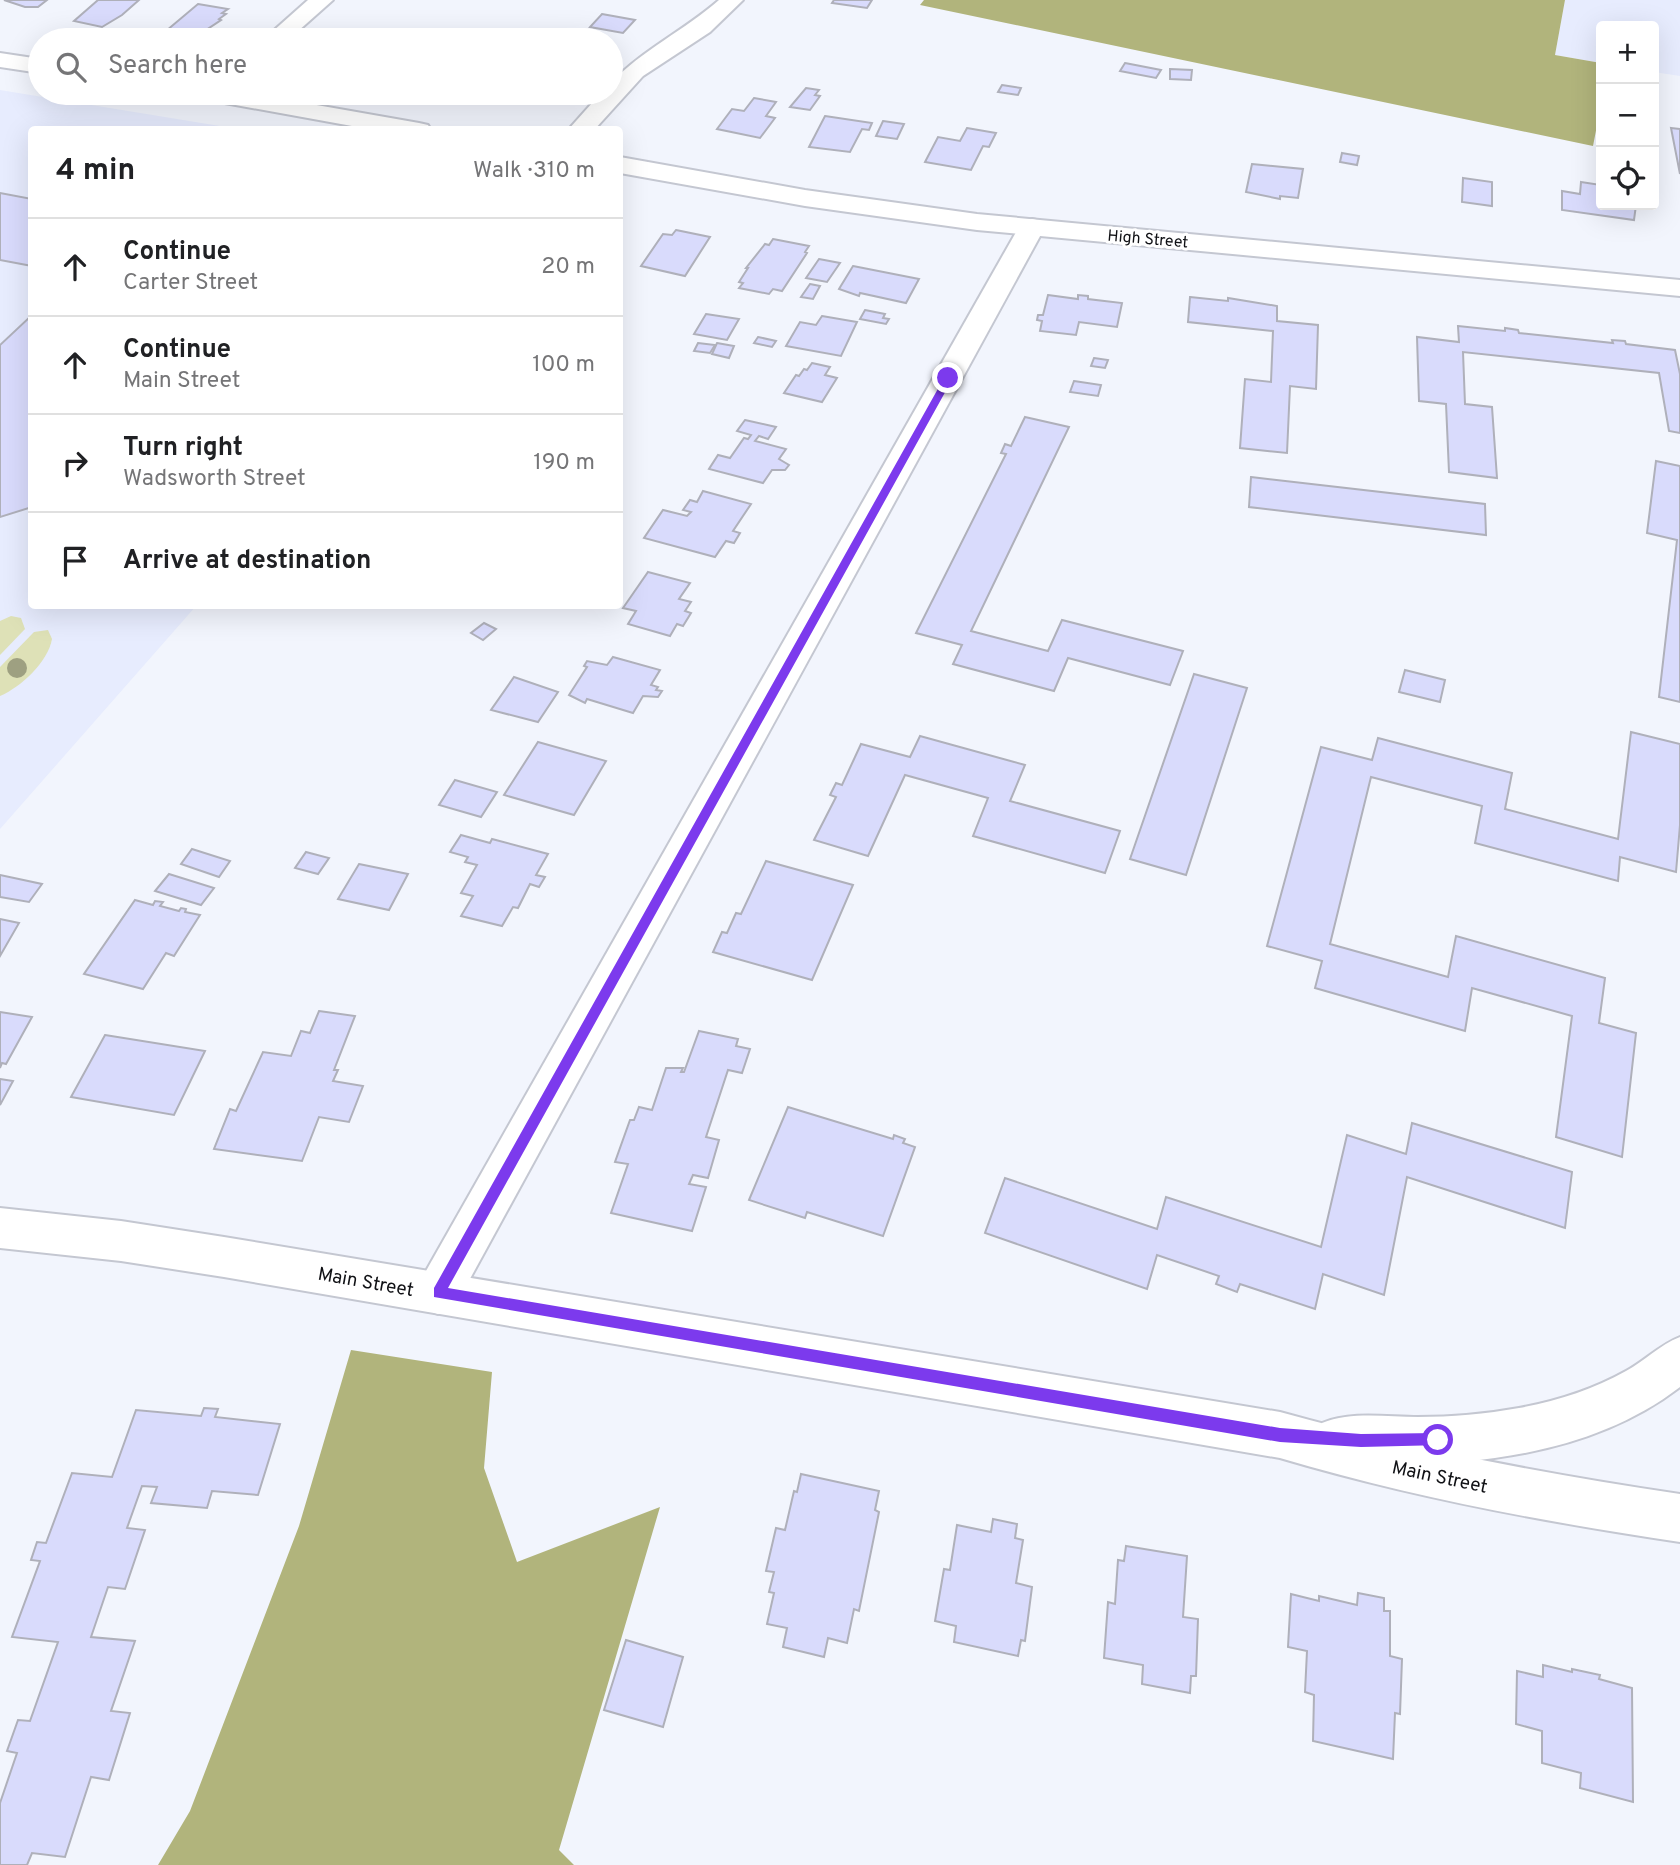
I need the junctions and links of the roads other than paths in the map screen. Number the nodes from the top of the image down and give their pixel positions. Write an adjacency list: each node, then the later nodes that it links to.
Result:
1 (322, 0): 3 (main road)
2 (732, 0): 6 (main road)
3 (288, 28)
4 (0, 60): 5 (main road)
5 (28, 64)
6 (623, 84)
7 (278, 105): 9 (main road)
8 (603, 105): 10 (main road)
9 (397, 126)
10 (584, 126)
11 (623, 166): 12 (main road, High Street)
12 (1032, 228): 13 (main road, High Street); 15 (main road)
13 (1677, 289)
14 (0, 1228): 15 (main road, Main Street)
15 (438, 1293): 17 (main road, Main Street)
16 (1680, 1359): 17 (main road)
17 (1280, 1435): 18 (main road, Main Street)
18 (1680, 1518)

